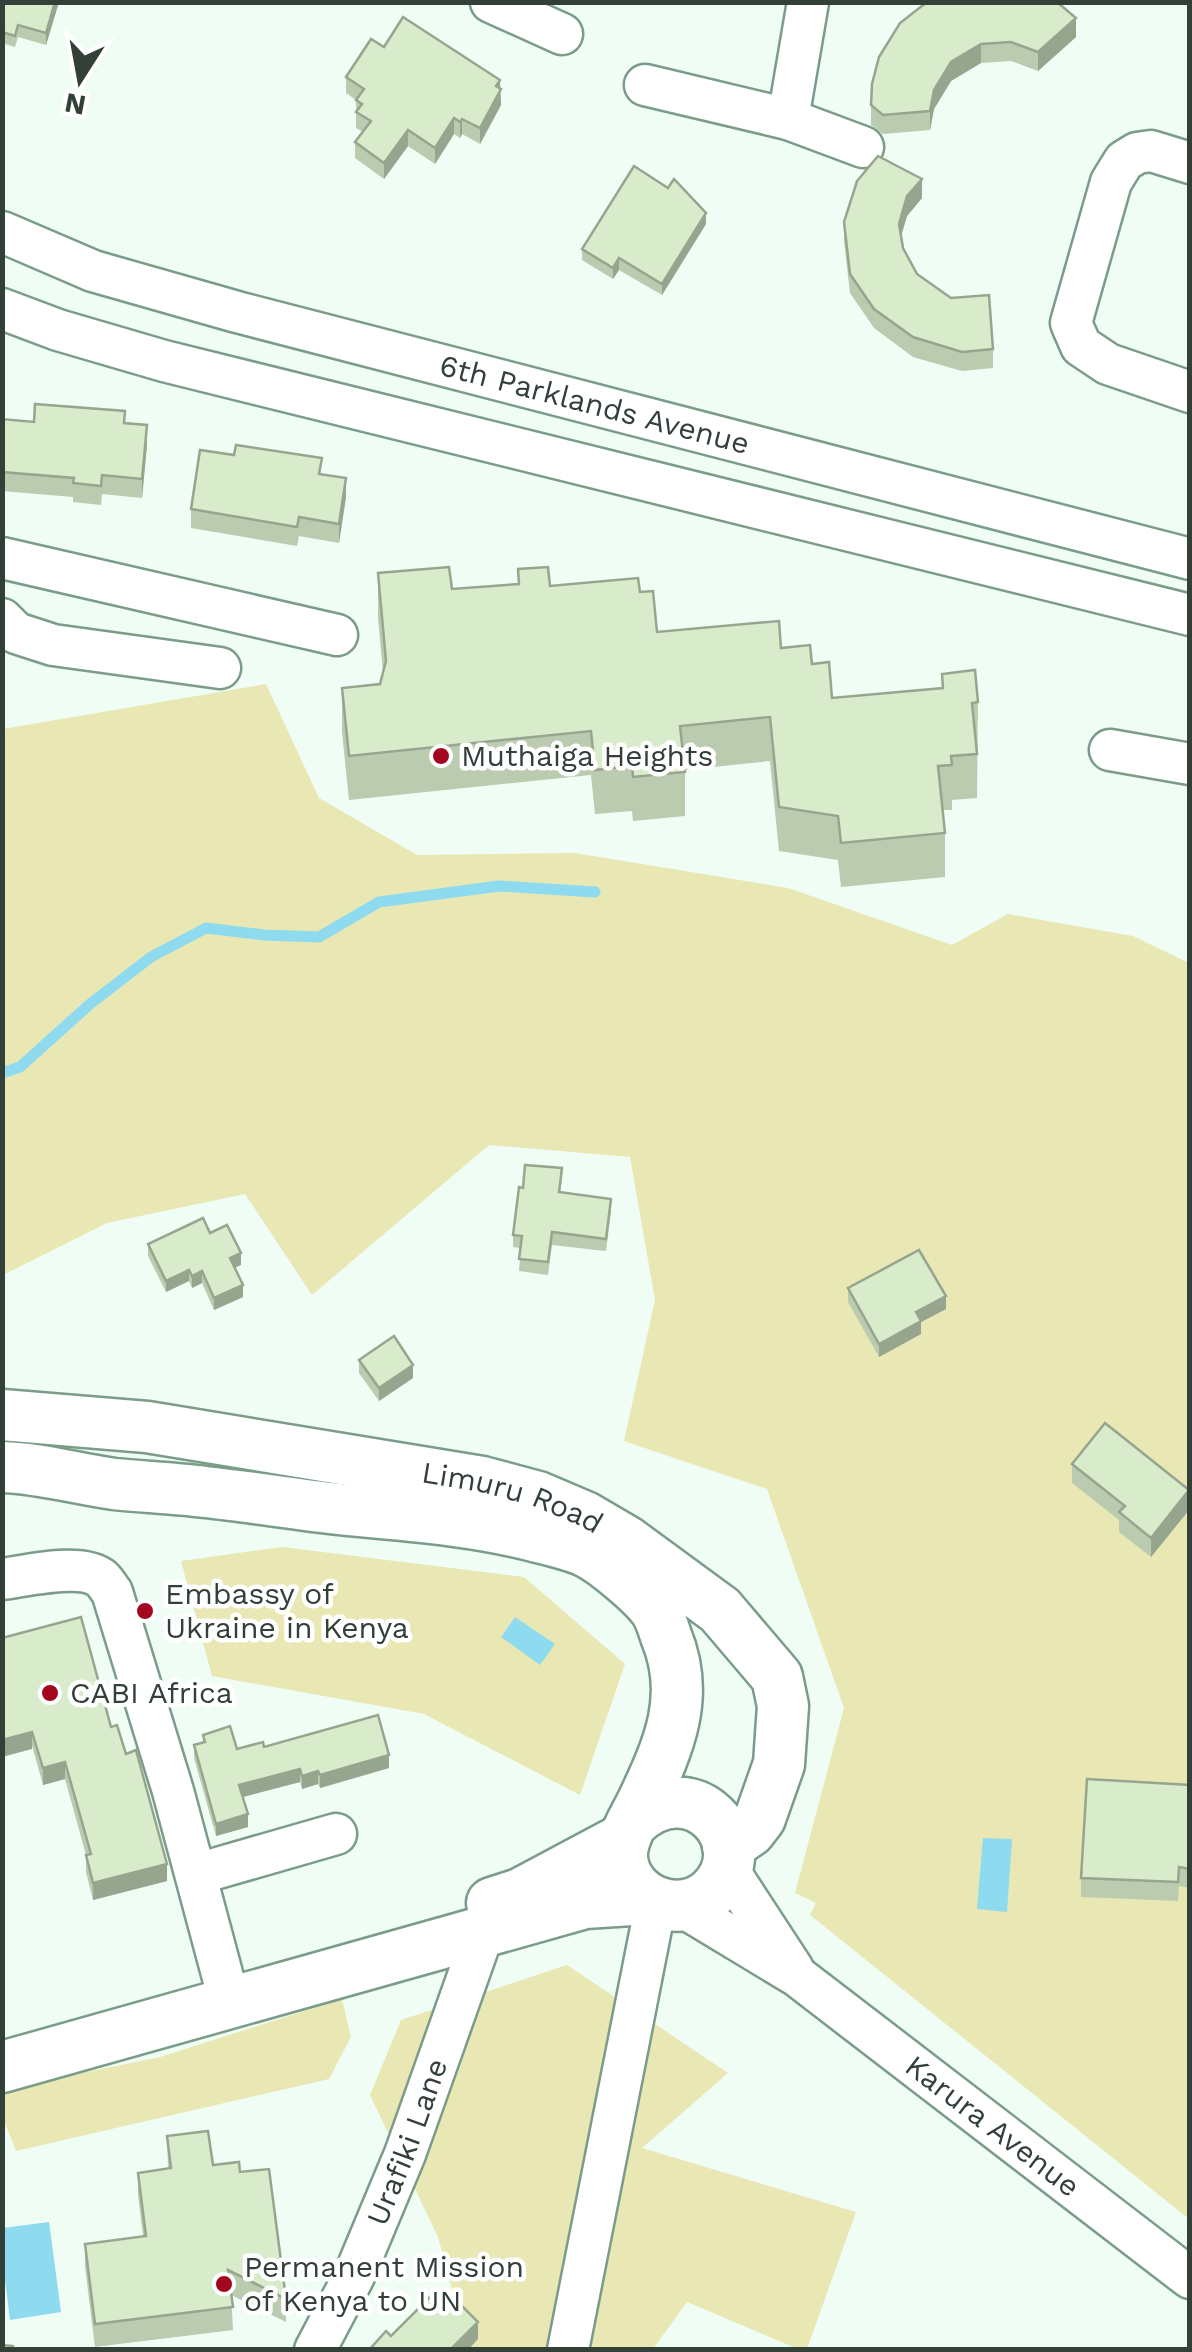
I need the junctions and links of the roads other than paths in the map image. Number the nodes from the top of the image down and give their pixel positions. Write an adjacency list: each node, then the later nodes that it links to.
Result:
1 (490, 2): 3 (street)
2 (808, 2): 5 (street)
3 (562, 34)
4 (645, 86): 5 (street)
5 (788, 120): 6 (street)
6 (863, 147)
7 (1190, 163): 10 (street)
8 (2, 232): 12 (street, 6th Parklands Avenue)
9 (2, 310): 13 (street, 6th Parklands Avenue)
10 (1190, 392)
11 (2, 558): 15 (street)
12 (1190, 559)
13 (1190, 615)
14 (2, 619): 16 (street)
15 (337, 635)
16 (220, 668)
17 (1110, 750): 18 (street)
18 (1190, 764)
19 (2, 1414): 24 (main road, Limuru Road)
20 (2, 1467): 22 (main road)
21 (2, 1579): 25 (street)
22 (629, 1830): 24 (main road); 26 (main road); 29 (main road)
23 (336, 1834): 25 (street)
24 (728, 1857): 26 (main road); 28 (street, Karura Avenue)
25 (197, 1874): 29 (street)
26 (661, 1903): 27 (main road); 28 (street, Karura Avenue); 34 (street)
27 (484, 1931): 31 (main road); 33 (street, Urafiki Lane)
28 (797, 1976): 32 (street, Karura Avenue)
29 (225, 1985): 30 (main road)
30 (2, 2046)
31 (2, 2066)
32 (1190, 2278)
33 (315, 2350)
34 (568, 2350)

